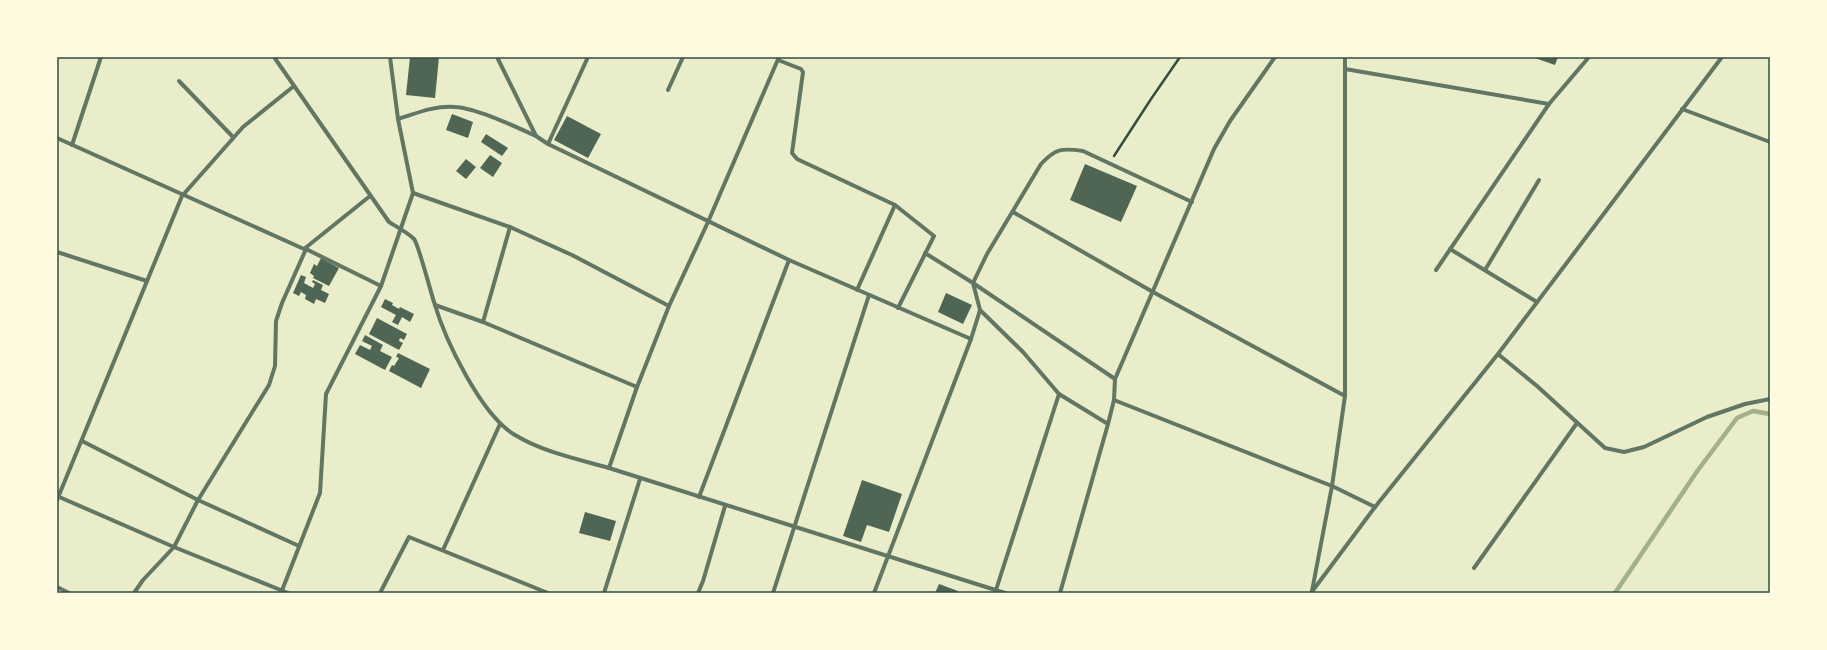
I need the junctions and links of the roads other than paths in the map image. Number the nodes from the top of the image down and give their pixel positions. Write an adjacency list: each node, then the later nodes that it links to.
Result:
1 (101, 57): 24 (street)
2 (274, 57): 14 (street)
3 (390, 57): 18 (street)
4 (497, 57): 19 (street)
5 (588, 57): 23 (street)
6 (683, 57): 15 (street)
7 (1275, 57): 29 (street)
8 (1345, 57): 12 (street)
9 (1589, 57): 16 (street)
10 (1722, 57): 17 (street)
11 (779, 58): 30 (street); 32 (street)
12 (1345, 69): 16 (street); 59 (street)
13 (179, 81): 20 (street)
14 (294, 86): 20 (street); 28 (street)
15 (668, 90)
16 (1549, 104): 36 (street)
17 (1682, 109): 22 (street); 48 (street)
18 (398, 119): 19 (street); 26 (street)
19 (536, 136): 23 (street)
20 (233, 137): 27 (street)
21 (57, 138): 24 (street)
22 (1770, 142)
23 (548, 144): 32 (street)
24 (72, 145): 27 (street)
25 (1539, 180): 41 (street)
26 (413, 193): 33 (street); 34 (street)
27 (182, 196): 35 (street); 42 (street)
28 (370, 196): 34 (street); 35 (street)
29 (1192, 202): 31 (street); 46 (street)
30 (895, 205): 38 (street); 45 (street)
31 (1013, 212): 43 (street); 46 (street)
32 (708, 222): 39 (street); 50 (street)
33 (510, 228): 50 (street); 53 (street)
34 (400, 230): 44 (street); 49 (street)
35 (306, 249): 44 (street); 71 (street)
36 (1450, 249): 40 (street); 41 (street)
37 (57, 252): 42 (street)
38 (925, 253): 43 (street); 51 (street)
39 (789, 260): 45 (street); 70 (street)
40 (1436, 270)
41 (1485, 270): 48 (street)
42 (147, 281): 65 (street)
43 (973, 283): 52 (street); 56 (street)
44 (381, 286): 76 (street)
45 (857, 290): 47 (street)
46 (1153, 292): 56 (street); 59 (street)
47 (869, 295): 51 (street); 74 (street)
48 (1537, 302): 55 (street)
49 (435, 305): 53 (street); 63 (street)
50 (669, 306): 57 (street)
51 (898, 308): 54 (street)
52 (980, 310): 54 (street); 58 (street)
53 (483, 322): 57 (street)
54 (971, 339): 78 (street)
55 (1498, 354): 62 (street); 73 (street)
56 (1115, 379): 61 (street)
57 (637, 387): 66 (street)
58 (1059, 394): 64 (street); 82 (street)
59 (1346, 396): 68 (street)
60 (1770, 399): 62 (street)
61 (1114, 400): 64 (street); 68 (street)
62 (1577, 423): 79 (street)
63 (500, 424): 66 (street); 77 (street)
64 (1108, 424): 93 (street)
65 (82, 441): 69 (street); 71 (street)
66 (609, 468): 67 (street)
67 (640, 479): 70 (street); 88 (street)
68 (1332, 486): 73 (street); 94 (street)
69 (57, 497): 75 (street)
70 (699, 497): 72 (street)
71 (198, 500): 75 (street); 76 (street)
72 (725, 506): 74 (street); 89 (street)
73 (1375, 507): 94 (street)
74 (794, 527): 78 (street); 90 (street)
75 (174, 546): 81 (street); 84 (street)
76 (300, 546): 81 (street)
77 (443, 550): 86 (street); 87 (street)
78 (888, 556): 82 (street); 91 (street)
79 (1474, 568)
80 (57, 587): 83 (street)
81 (282, 592): 85 (street)
82 (996, 592): 92 (street)
83 (68, 593)
84 (134, 593)
85 (288, 593)
86 (380, 593)
87 (548, 593)
88 (604, 593)
89 (698, 593)
90 (773, 593)
91 (874, 593)
92 (1006, 593)
93 (1060, 593)
94 (1311, 593)

